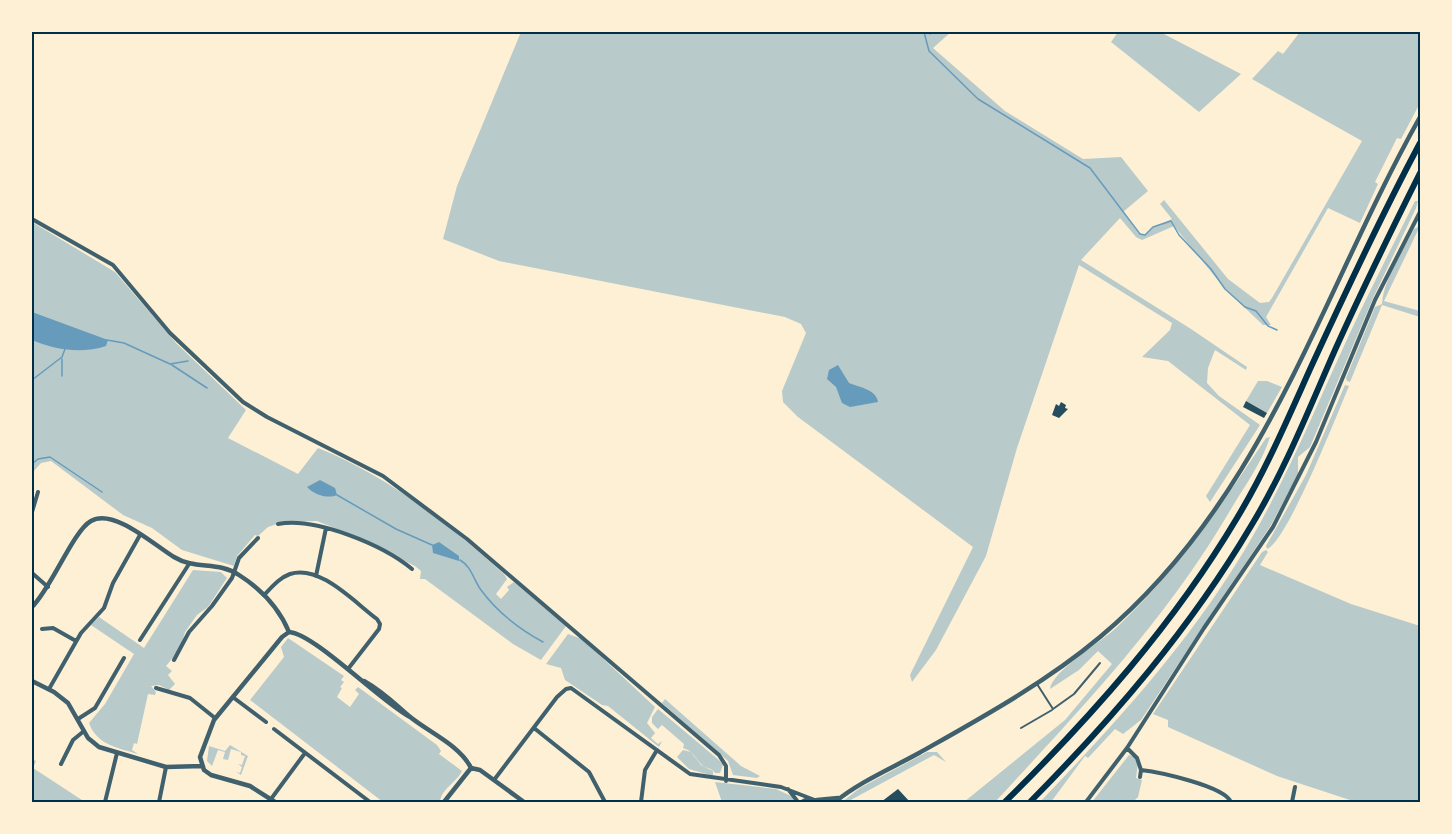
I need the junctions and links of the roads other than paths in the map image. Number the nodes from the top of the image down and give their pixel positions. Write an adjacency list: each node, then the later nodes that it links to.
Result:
1 (1420, 117): 29 (street)
2 (1420, 142): 68 (highway)
3 (1420, 173): 69 (highway)
4 (1420, 212): 41 (street)
5 (32, 219): 52 (street)
6 (38, 492): 7 (street)
7 (32, 512)
8 (278, 524): 9 (street)
9 (327, 528): 13 (street); 16 (street)
10 (140, 535): 12 (street); 17 (street); 23 (street)
11 (258, 538): 14 (street)
12 (189, 564): 14 (street); 22 (street)
13 (412, 569)
14 (235, 572): 18 (street); 25 (street)
15 (32, 573): 17 (street)
16 (316, 576): 18 (street); 27 (street)
17 (47, 589): 19 (street)
18 (264, 595): 21 (street)
19 (32, 607)
20 (42, 629): 23 (street)
21 (289, 632): 27 (street); 32 (street)
22 (140, 640)
23 (76, 641): 31 (street)
24 (124, 657): 35 (street)
25 (174, 660)
26 (1100, 663): 33 (lane)
27 (348, 669): 48 (street)
28 (32, 681): 31 (street)
29 (1036, 684): 33 (lane); 55 (street)
30 (156, 688): 34 (street)
31 (49, 689): 35 (street)
32 (234, 698): 34 (street); 36 (street)
33 (1053, 709): 38 (lane)
34 (215, 718): 46 (street)
35 (78, 719): 40 (street)
36 (266, 722)
37 (534, 728): 42 (street); 51 (street); 64 (street)
38 (1021, 728)
39 (274, 729): 44 (street)
40 (84, 731): 43 (street); 45 (street)
41 (1127, 748): 49 (street); 70 (street)
42 (657, 750): 52 (street); 65 (street)
43 (117, 753): 47 (street); 59 (street)
44 (306, 753): 58 (street); 61 (street)
45 (61, 764)
46 (202, 766): 47 (street); 58 (street)
47 (166, 767): 60 (street)
48 (471, 768): 51 (street); 62 (street)
49 (1141, 770): 50 (street); 71 (street)
50 (1140, 777)
51 (494, 780): 56 (street)
52 (726, 781): 54 (street)
53 (1295, 787): 72 (street)
54 (788, 789): 57 (street); 66 (street)
55 (843, 796): 57 (street); 67 (street)
56 (517, 800): 63 (street)
57 (817, 800): 66 (street)
58 (273, 801)
59 (105, 802)
60 (159, 802)
61 (370, 802)
62 (444, 802)
63 (524, 802)
64 (605, 802)
65 (641, 802)
66 (800, 802)
67 (835, 802)
68 (1005, 802)
69 (1030, 802)
70 (1086, 802)
71 (1231, 802)
72 (1292, 802)

